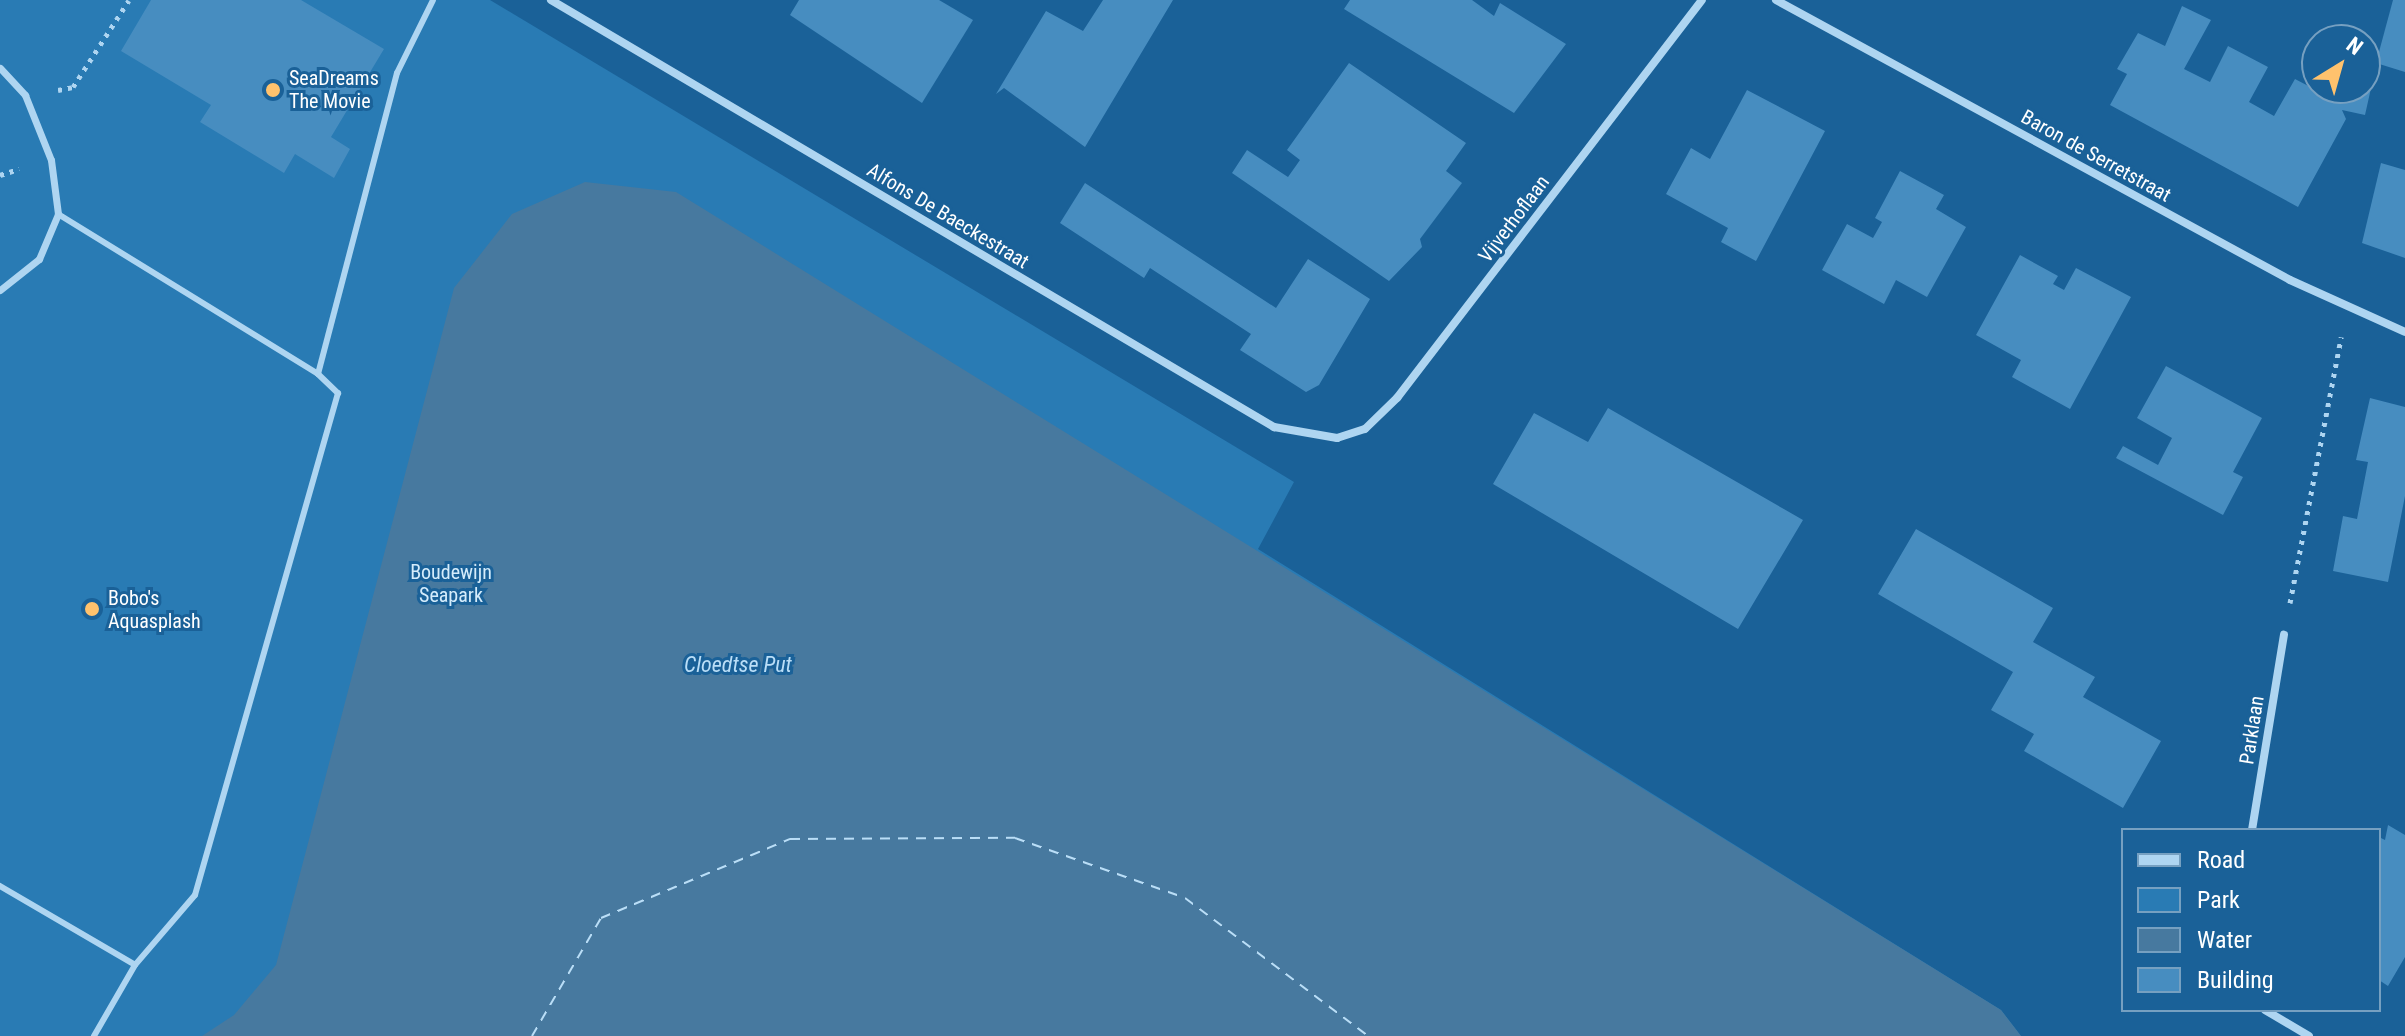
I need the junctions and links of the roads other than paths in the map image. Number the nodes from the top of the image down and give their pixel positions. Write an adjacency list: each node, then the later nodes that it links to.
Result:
1 (433, 0): 9 (lane)
2 (551, 0): 10 (street, Alfons De Baeckestraat)
3 (1702, 0): 10 (street, Vijverhoflaan)
4 (1776, 0): 8 (street, Baron de Serretstraat)
5 (0, 68): 6 (street)
6 (58, 214): 7 (street); 9 (lane)
7 (0, 290)
8 (2405, 332)
9 (318, 374): 14 (lane)
10 (1337, 438)
11 (2284, 635): 12 (street, Parklaan)
12 (2252, 828)
13 (0, 886): 14 (lane)
14 (135, 965): 16 (lane)
15 (2268, 1012): 17 (street)
16 (94, 1036)
17 (2309, 1036)

